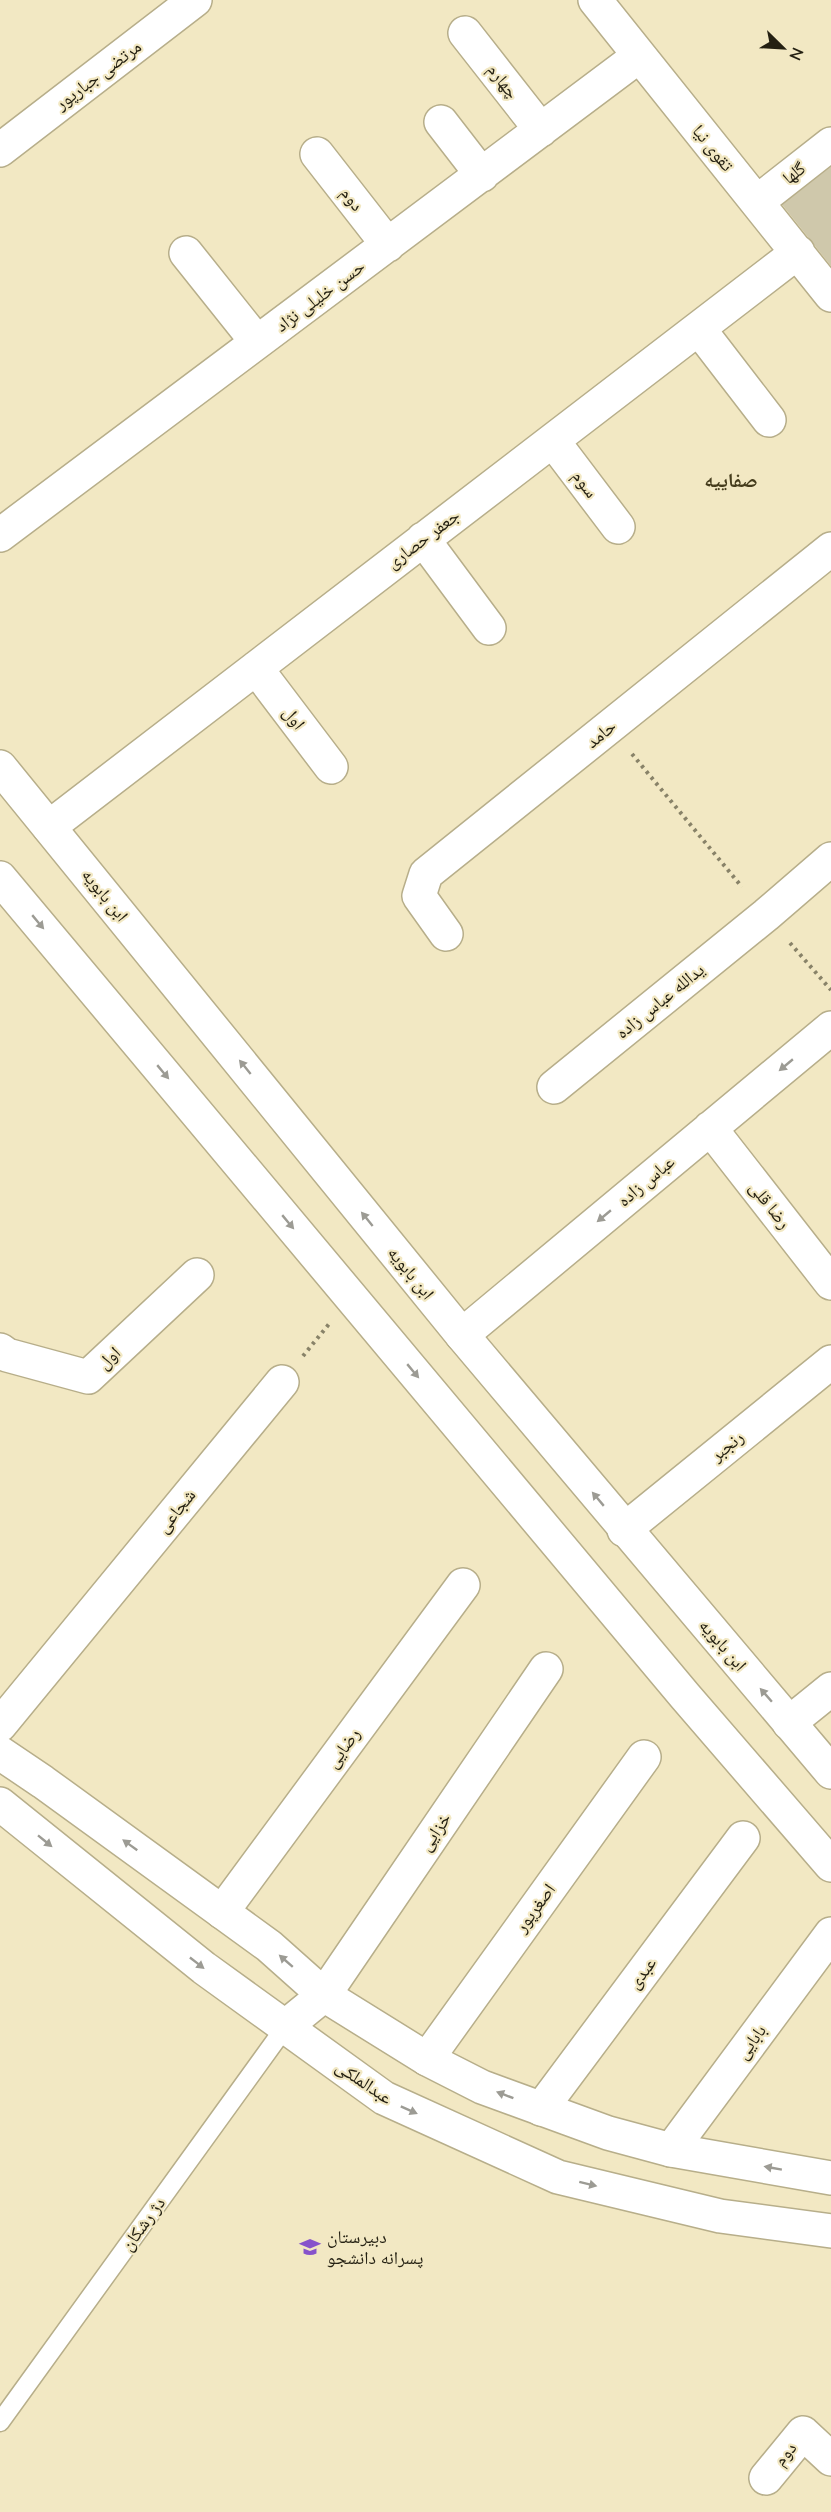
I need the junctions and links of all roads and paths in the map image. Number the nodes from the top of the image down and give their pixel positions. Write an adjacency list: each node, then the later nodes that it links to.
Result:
1 (195, 0): 8 (street, مرتضی جبارپور)
2 (595, 0): 4 (street, تقوی نیا)
3 (465, 33): 6 (street, چهارم)
4 (639, 56): 6 (street, حسن خلیلی نژاد); 11 (street, تقوی نیا)
5 (441, 122): 10 (street)
6 (541, 130): 10 (street, حسن خلیلی نژاد)
7 (831, 144): 11 (street, گلها)
8 (0, 150)
9 (317, 154): 12 (street, دوم)
10 (482, 175): 12 (street, حسن خلیلی نژاد)
11 (757, 202): 13 (street, تقوی نیا)
12 (388, 245): 17 (street, حسن خلیلی نژاد)
13 (798, 252): 15 (street, تقوی نیا); 16 (street, جعفر حصاری)
14 (186, 253): 17 (street)
15 (831, 295)
16 (699, 329): 18 (street); 19 (street, جعفر حصاری)
17 (257, 342): 21 (street, حسن خلیلی نژاد)
18 (769, 420)
19 (552, 441): 20 (street, سوم); 22 (street, جعفر حصاری)
20 (618, 527)
21 (0, 535)
22 (423, 538): 24 (street); 25 (street, جعفر حصاری)
23 (829, 558): 26 (street, حامد)
24 (489, 628)
25 (256, 668): 28 (street, اول); 29 (street, جعفر حصاری)
26 (610, 727): 32 (path); 33 (street, حامد)
27 (0, 766): 29 (street, ابن بابویه)
28 (332, 767)
29 (49, 827): 41 (street, ابن بابویه, one-way to 29)
30 (831, 859): 32 (street, یدالله عباس زاده)
31 (0, 878): 40 (street, one-way to 40)
32 (766, 915): 34 (path); 36 (street, یدالله عباس زاده)
33 (446, 934)
34 (831, 990)
35 (831, 1028): 37 (street, عباس زاده, one-way to 37)
36 (554, 1087)
37 (710, 1128): 39 (street, رضا قلی); 41 (street, عباس زاده, one-way to 41)
38 (198, 1275): 42 (street, اول)
39 (831, 1283)
40 (351, 1298): 44 (path); 56 (street, one-way to 56)
41 (462, 1335): 45 (street, ابن بابویه, one-way to 41)
42 (2, 1357)
43 (831, 1362): 45 (street, رنجبر)
44 (282, 1382): 50 (street, شجاعی)
45 (624, 1530): 49 (street, ابن بابویه, one-way to 45)
46 (463, 1585): 57 (street, رضایی)
47 (546, 1669): 59 (street, خزایی)
48 (831, 1689): 49 (street)
49 (789, 1722): 53 (street, ابن بابویه)
50 (0, 1725)
51 (0, 1754): 57 (street, one-way to 51)
52 (644, 1757): 61 (street, اصغرپور)
53 (831, 1772)
54 (0, 1804): 60 (street, عبدالملکی, one-way to 60)
55 (743, 1838): 62 (street, عبدی)
56 (831, 1865)
57 (222, 1912): 59 (street, one-way to 57)
58 (831, 1934): 63 (street, بابایی)
59 (324, 1995): 60 (street, خزایی); 61 (street)
60 (286, 2026): 65 (street, عبدالملکی, one-way to 65); 66 (lane, دژ رشکان)
61 (426, 2059): 62 (street, one-way to 61)
62 (540, 2109): 63 (street)
63 (672, 2150): 64 (street, one-way to 63)
64 (831, 2178)
65 (831, 2231)
66 (0, 2422)
67 (831, 2459): 68 (street, دوم)
68 (766, 2478)

